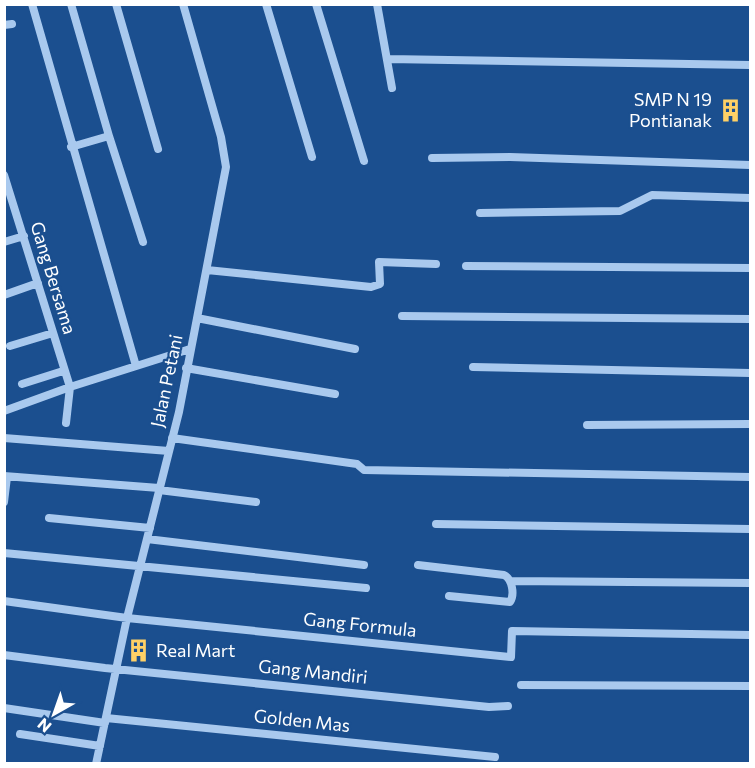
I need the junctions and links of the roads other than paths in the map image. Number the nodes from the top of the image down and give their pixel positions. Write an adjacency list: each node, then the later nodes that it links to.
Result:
1 (32, 4): 12 (street)
2 (71, 4): 11 (street)
3 (116, 4): 13 (street)
4 (183, 4): 27 (street, Jalan Petani)
5 (266, 4): 14 (street)
6 (316, 4): 16 (street)
7 (377, 4): 8 (street)
8 (388, 59): 9 (street); 10 (street)
9 (750, 65)
10 (392, 88)
11 (109, 136): 12 (street); 23 (street)
12 (71, 147): 37 (street)
13 (158, 149)
14 (312, 157)
15 (432, 158): 17 (street)
16 (364, 161)
17 (750, 165)
18 (4, 175): 21 (street, Gang Bersama)
19 (750, 198): 20 (street)
20 (480, 213)
21 (24, 236): 22 (street); 28 (street, Gang Bersama)
22 (4, 242)
23 (143, 242)
24 (436, 264): 27 (street)
25 (466, 266): 26 (street)
26 (750, 268)
27 (207, 270): 31 (street, Jalan Petani)
28 (38, 283): 29 (street); 33 (street, Gang Bersama)
29 (4, 295)
30 (402, 316): 32 (street)
31 (197, 318): 35 (street); 36 (street, Jalan Petani)
32 (750, 319)
33 (53, 333): 34 (street); 40 (street, Gang Bersama)
34 (10, 346)
35 (355, 349)
36 (184, 350): 37 (street); 39 (street, Jalan Petani)
37 (136, 366): 43 (street)
38 (473, 367): 41 (street)
39 (186, 368): 44 (street); 50 (street, Jalan Petani)
40 (63, 371): 42 (street); 43 (street, Gang Bersama)
41 (750, 373)
42 (22, 384)
43 (71, 387): 45 (street); 46 (street)
44 (335, 394)
45 (4, 411)
46 (66, 423)
47 (750, 424): 48 (street)
48 (587, 425)
49 (4, 438): 51 (street)
50 (172, 438): 51 (street, Jalan Petani); 53 (street)
51 (169, 451): 54 (street, Jalan Petani)
52 (6, 476): 54 (street); 55 (street)
53 (750, 477)
54 (159, 489): 56 (street); 59 (street, Jalan Petani)
55 (4, 502)
56 (256, 502)
57 (49, 518): 59 (street)
58 (436, 524): 60 (street)
59 (150, 528): 61 (street, Jalan Petani)
60 (750, 530)
61 (147, 539): 64 (street); 65 (street, Jalan Petani)
62 (4, 553): 65 (street)
63 (418, 565): 66 (street)
64 (364, 566)
65 (139, 568): 68 (street); 71 (street, Jalan Petani)
66 (511, 581): 67 (street); 69 (street)
67 (750, 583)
68 (366, 588)
69 (449, 596)
70 (4, 601): 71 (street, Gang Formula)
71 (127, 618): 72 (street, Gang Formula); 74 (street, Jalan Petani)
72 (750, 635)
73 (4, 655): 74 (street, Gang Mandiri)
74 (115, 668): 77 (street, Gang Mandiri); 79 (street, Jalan Petani)
75 (521, 685): 76 (street)
76 (750, 686)
77 (508, 706)
78 (4, 708): 79 (street, Golden Mas)
79 (106, 721): 81 (street, Jalan Petani); 82 (street, Golden Mas)
80 (20, 734): 81 (street)
81 (100, 746): 83 (street, Jalan Petani)
82 (495, 757)
83 (96, 764)

